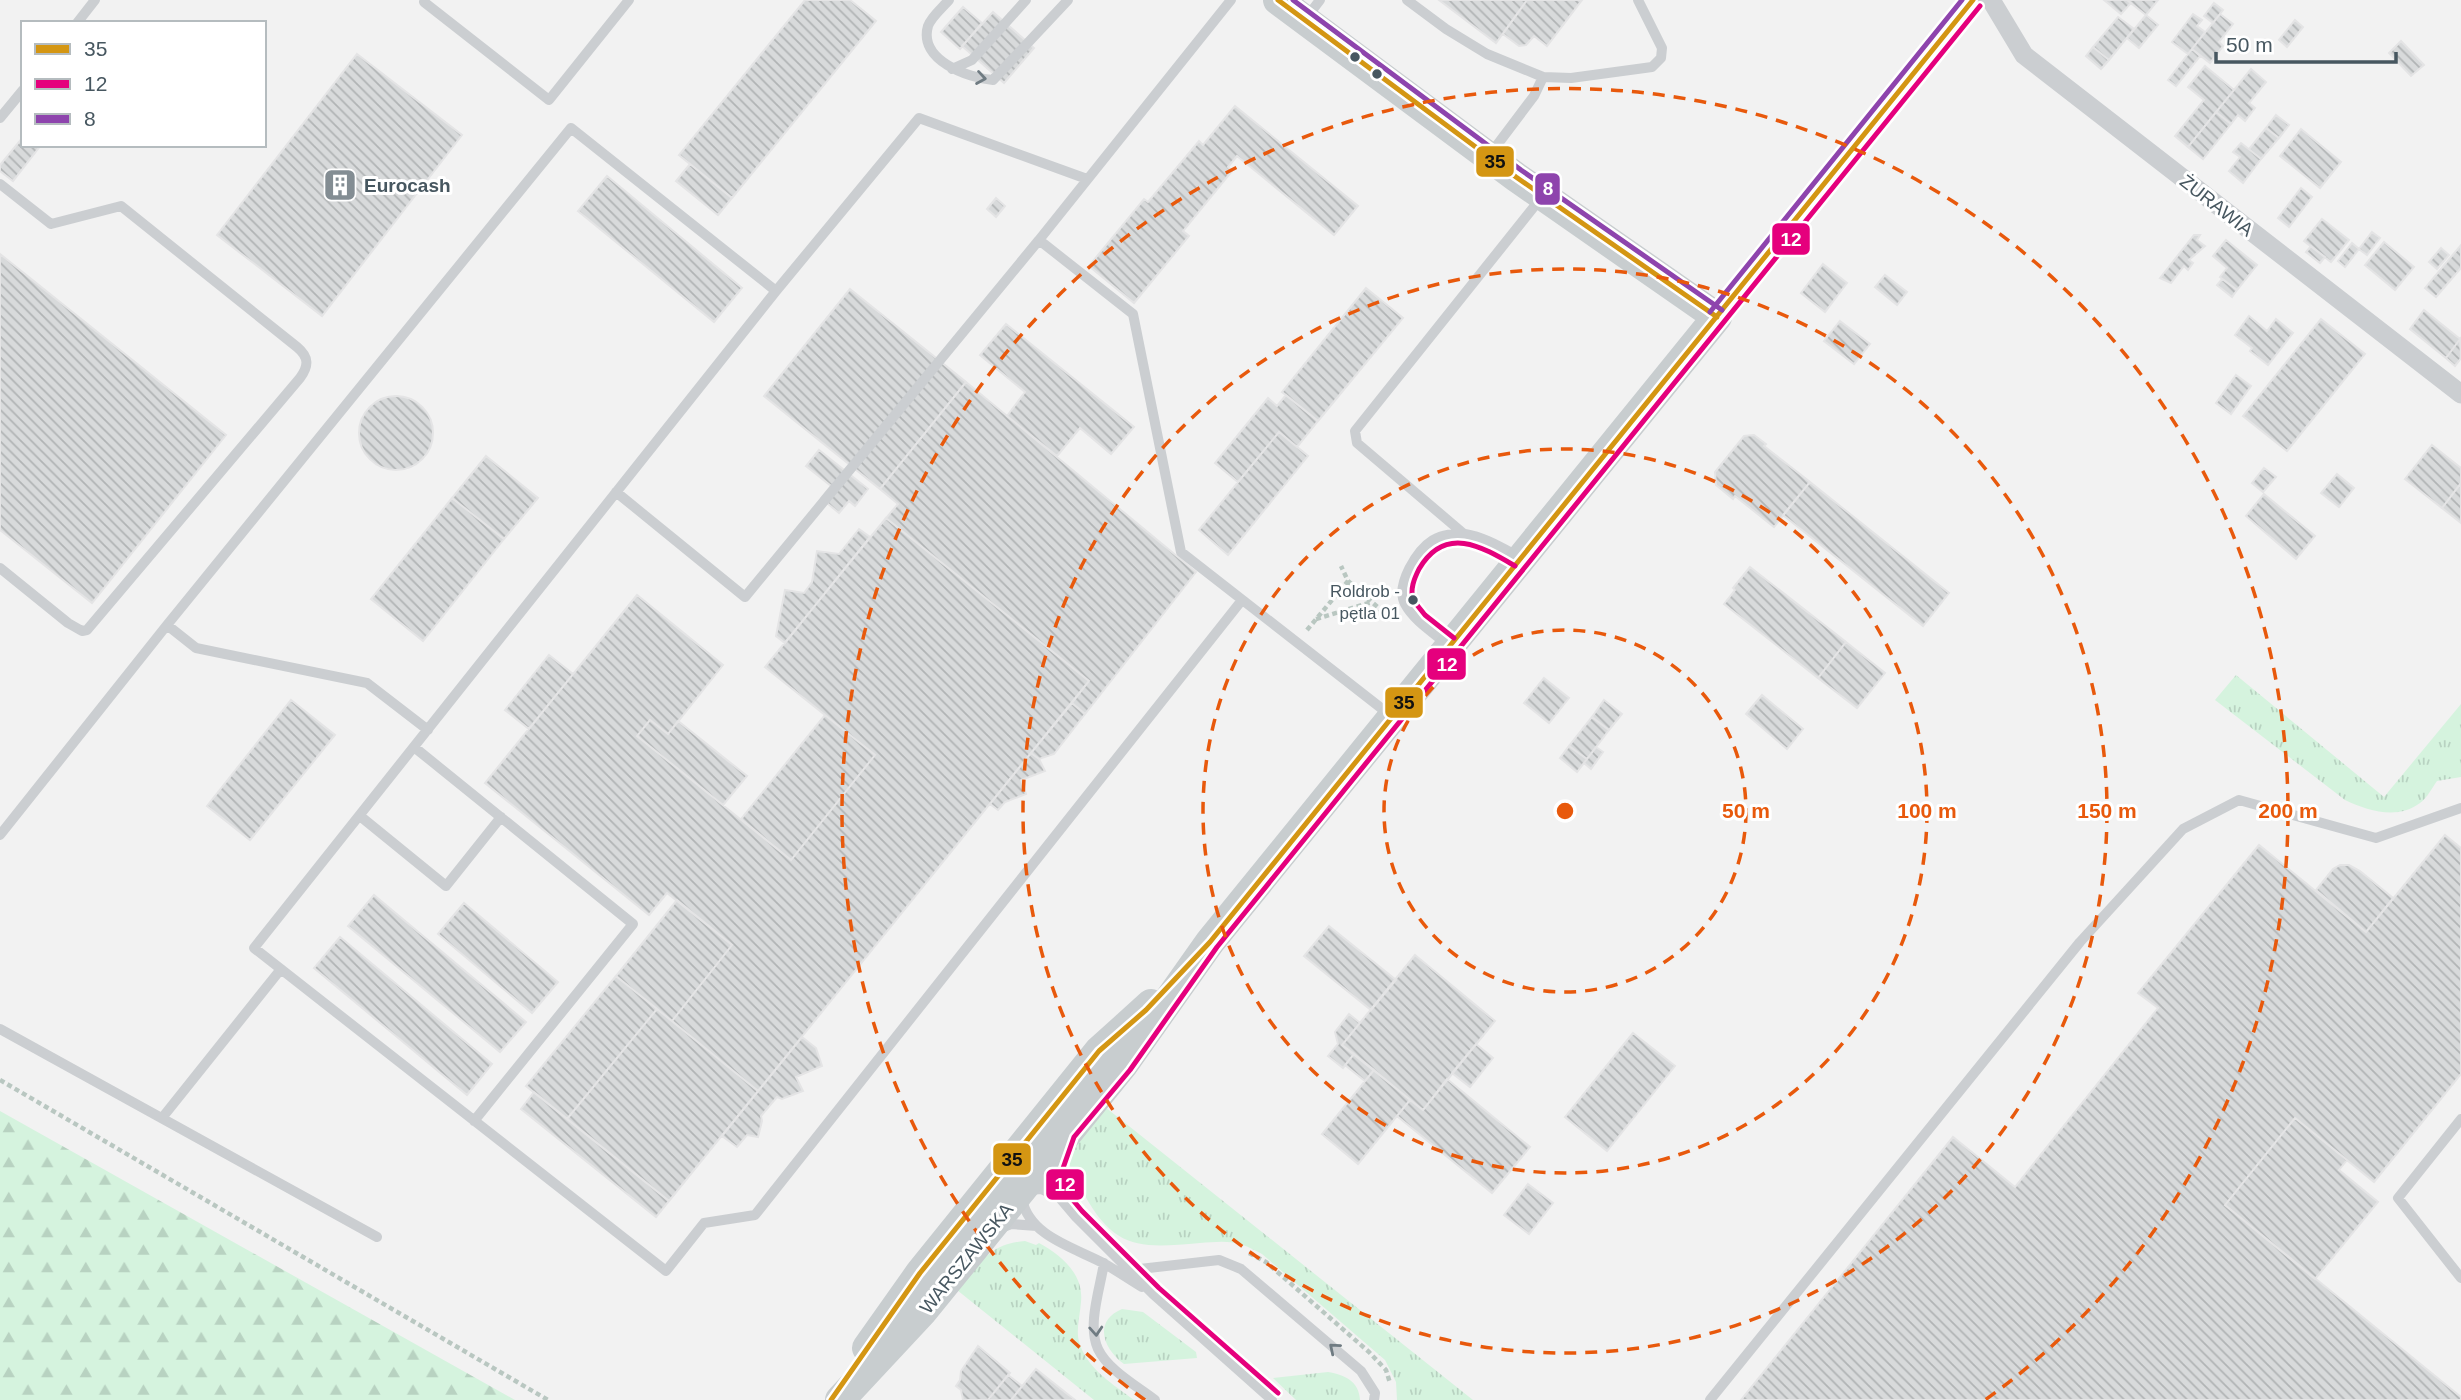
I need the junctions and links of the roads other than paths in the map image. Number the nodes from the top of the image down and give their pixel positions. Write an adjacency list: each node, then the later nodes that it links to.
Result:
1 (95, 0): 14 (lane)
2 (629, 0): 12 (lane)
3 (949, 0): 15 (lane)
4 (1026, 0): 15 (lane)
5 (1068, 0): 15 (lane, one-way to 5)
6 (1231, 0): 20 (lane)
7 (1278, 0): 13 (main road)
8 (1407, 0): 16 (lane)
9 (1639, 0): 16 (lane)
10 (1973, 0): 25 (main road, WARSZAWSKA)
11 (1990, 0): 26 (street, ŻURAWIA)
12 (425, 2)
13 (1312, 10): 19 (main road)
14 (79, 21)
15 (952, 69)
16 (1543, 77): 19 (lane)
17 (21, 92): 18 (lane)
18 (0, 118)
19 (1488, 156): 22 (main road)
20 (1087, 179): 23 (lane); 24 (lane)
21 (0, 184): 30 (lane)
22 (1543, 196): 25 (main road); 28 (lane)
23 (1039, 240): 27 (lane); 31 (lane)
24 (776, 291): 27 (lane); 32 (lane)
25 (1717, 317): 29 (main road, WARSZAWSKA)
26 (2461, 394)
27 (616, 492): 35 (lane)
28 (1464, 534): 29 (lane); 33 (lane)
29 (1519, 558): 33 (main road, WARSZAWSKA)
30 (0, 568)
31 (1242, 600): 34 (lane); 46 (lane)
32 (167, 625): 35 (lane); 40 (lane)
33 (1448, 645): 34 (main road, WARSZAWSKA)
34 (1392, 716): 41 (main road, WARSZAWSKA)
35 (428, 730): 36 (lane)
36 (414, 747): 38 (lane); 39 (lane)
37 (2461, 808): 63 (lane)
38 (360, 816): 39 (lane); 42 (lane)
39 (501, 817): 46 (lane)
40 (0, 835)
41 (1210, 942): 47 (main road, WARSZAWSKA); 50 (main road, WARSZAWSKA)
42 (281, 969): 44 (lane); 46 (lane)
43 (0, 1029): 44 (lane)
44 (162, 1118): 52 (lane)
45 (2461, 1119): 56 (lane)
46 (474, 1121)
47 (1066, 1133): 48 (main road, WARSZAWSKA); 49 (lane)
48 (1023, 1178): 49 (lane); 50 (lane); 51 (lane); 53 (main road, WARSZAWSKA)
49 (1059, 1197): 55 (lane)
50 (972, 1207): 58 (main road, WARSZAWSKA)
51 (1037, 1226): 53 (lane); 54 (lane)
52 (377, 1237)
53 (982, 1238): 59 (main road, WARSZAWSKA)
54 (1104, 1263): 57 (lane); 60 (lane, one-way to 60)
55 (1131, 1270): 57 (lane); 62 (lane, one-way to 55)
56 (2461, 1278)
57 (1153, 1294): 61 (lane)
58 (831, 1400)
59 (840, 1400)
60 (1154, 1400)
61 (1272, 1400)
62 (1374, 1400)
63 (1710, 1400)

